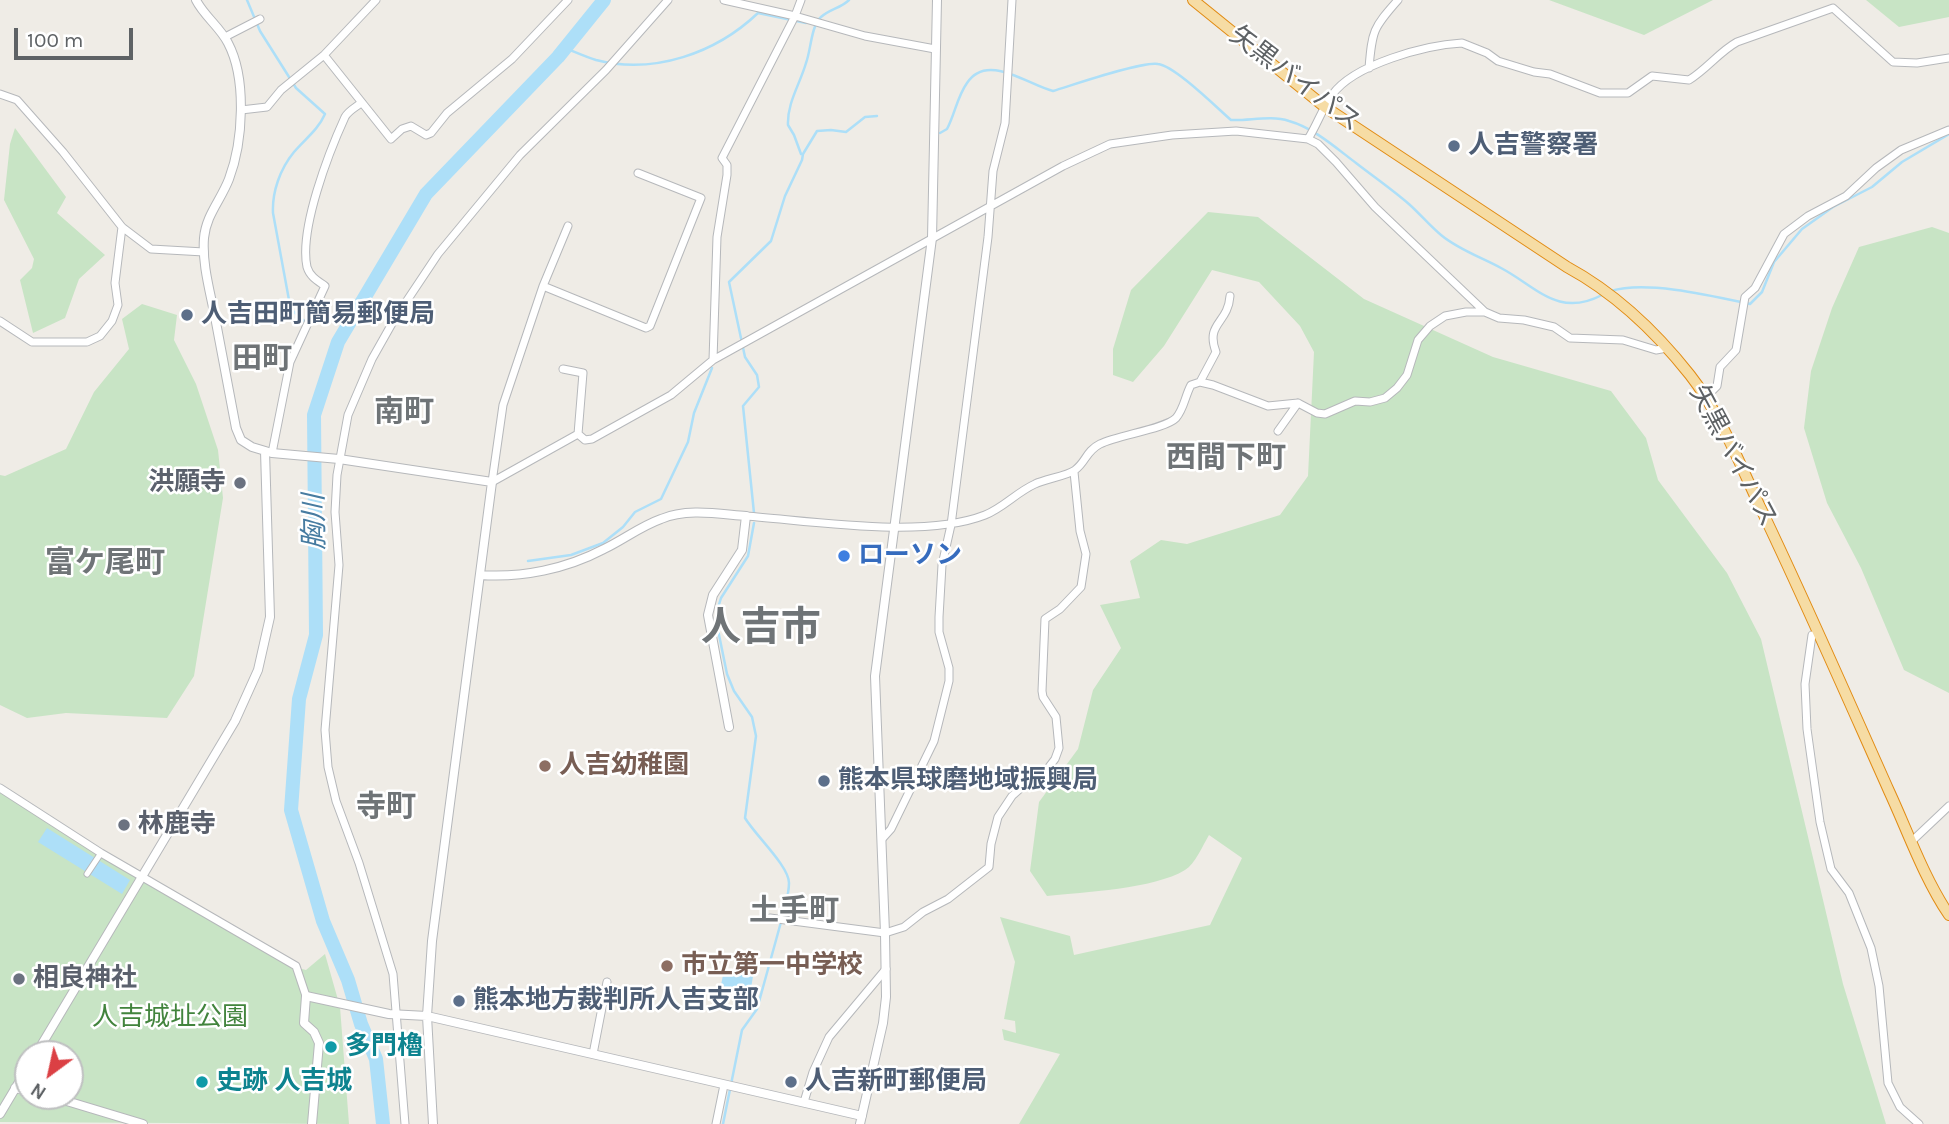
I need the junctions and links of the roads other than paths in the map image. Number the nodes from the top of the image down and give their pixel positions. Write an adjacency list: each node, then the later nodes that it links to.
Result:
1 (196, 0): 13 (street)
2 (376, 0): 15 (street)
3 (568, 0): 19 (street)
4 (668, 0): 43 (street)
5 (724, 0): 11 (street)
6 (801, 0): 11 (street)
7 (937, 0): 14 (street)
8 (1012, 0): 25 (street)
9 (1192, 0): 20 (highway, 矢黒バイパス)
10 (1398, 0): 17 (street)
11 (795, 16): 14 (street); 35 (street)
12 (260, 19): 13 (street)
13 (225, 37): 21 (street)
14 (934, 49): 28 (street)
15 (324, 55): 19 (street); 21 (street)
16 (1949, 58): 17 (street)
17 (1369, 68): 20 (street)
18 (0, 94): 27 (street)
19 (361, 103): 42 (street)
20 (1325, 107): 23 (street); 34 (highway, 矢黒バイパス)
21 (241, 110): 29 (street)
22 (1949, 130): 38 (street)
23 (1308, 139): 25 (street); 32 (street)
24 (638, 173): 30 (street)
25 (989, 206): 28 (street); 47 (street)
26 (568, 226): 30 (street)
27 (122, 227): 29 (street); 33 (street)
28 (932, 238): 35 (street); 48 (street)
29 (204, 253): 42 (street)
30 (543, 286): 45 (street)
31 (1230, 296): 37 (street)
32 (1485, 312): 34 (street); 39 (street)
33 (0, 320)
34 (1667, 348): 38 (highway, 矢黒バイパス)
35 (713, 359): 41 (street)
36 (563, 369): 41 (street)
37 (1200, 382): 39 (street); 44 (street)
38 (1705, 398): 55 (highway, 矢黒バイパス)
39 (1298, 403): 40 (street)
40 (1278, 431)
41 (578, 435): 45 (street)
42 (268, 452): 43 (street); 58 (street)
43 (336, 458): 45 (street); 65 (street)
44 (1073, 471): 47 (street); 61 (street)
45 (492, 482): 49 (street)
46 (746, 516): 48 (street); 49 (street); 51 (street)
47 (951, 525): 48 (street); 54 (street)
48 (894, 527): 54 (street)
49 (480, 575): 66 (street)
50 (1812, 635): 80 (street)
51 (729, 727)
52 (0, 788): 56 (street)
53 (1949, 806): 55 (street)
54 (882, 839): 61 (street)
55 (1912, 841): 59 (highway, 矢黒バイパス)
56 (99, 855): 57 (street); 58 (street)
57 (87, 874)
58 (143, 876): 64 (street); 67 (street)
59 (1949, 915)
60 (770, 918): 61 (street)
61 (885, 933): 62 (street)
62 (886, 969): 71 (street); 74 (street)
63 (607, 982): 68 (street)
64 (306, 996): 65 (street); 76 (street)
65 (393, 1014): 66 (street); 77 (street)
66 (427, 1016): 68 (street); 78 (street)
67 (44, 1040)
68 (593, 1055): 69 (street)
69 (724, 1086): 71 (street); 79 (street)
70 (14, 1090): 73 (street)
71 (804, 1102): 74 (street)
72 (84, 1106): 75 (street)
73 (0, 1115)
74 (861, 1120)
75 (143, 1124)
76 (312, 1124)
77 (405, 1124)
78 (433, 1124)
79 (716, 1124)
80 (1919, 1124)

